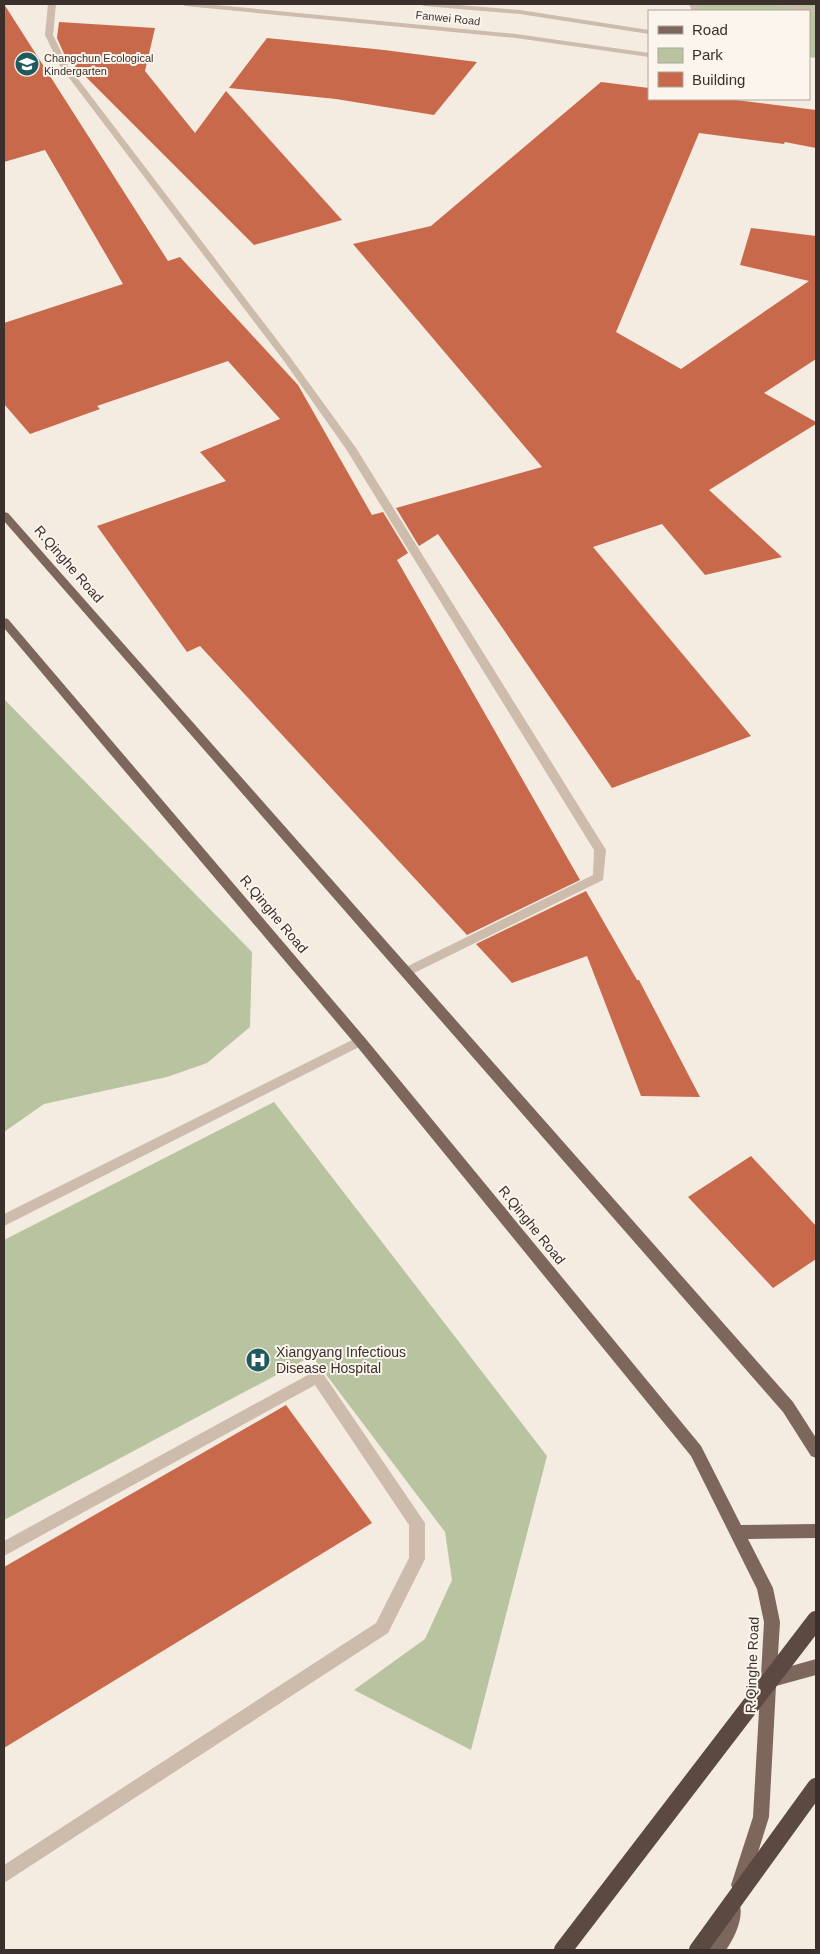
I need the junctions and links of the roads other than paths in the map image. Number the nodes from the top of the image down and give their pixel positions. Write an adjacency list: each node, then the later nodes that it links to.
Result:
1 (52, 4): 11 (street)
2 (185, 4): 8 (street, Fanwei Road)
3 (424, 4): 5 (street, Fanwei Road)
4 (774, 4): 6 (street)
5 (442, 5): 7 (street, Fanwei Road)
6 (816, 11)
7 (648, 32)
8 (648, 55)
9 (4, 515): 11 (main road, R.Qinghe Road)
10 (4, 621): 12 (main road, R.Qinghe Road)
11 (406, 972): 14 (main road, R.Qinghe Road)
12 (360, 1041): 13 (street); 16 (main road, R.Qinghe Road)
13 (4, 1220)
14 (816, 1451)
15 (816, 1531): 16 (main road)
16 (737, 1532): 20 (main road, R.Qinghe Road)
17 (4, 1549): 22 (street)
18 (816, 1620): 23 (highway, bridge)
19 (816, 1666): 20 (main road)
20 (769, 1680): 25 (main road, R.Qinghe Road)
21 (816, 1787): 24 (highway, bridge)
22 (4, 1875)
23 (564, 1950)
24 (698, 1950)
25 (715, 1950)

